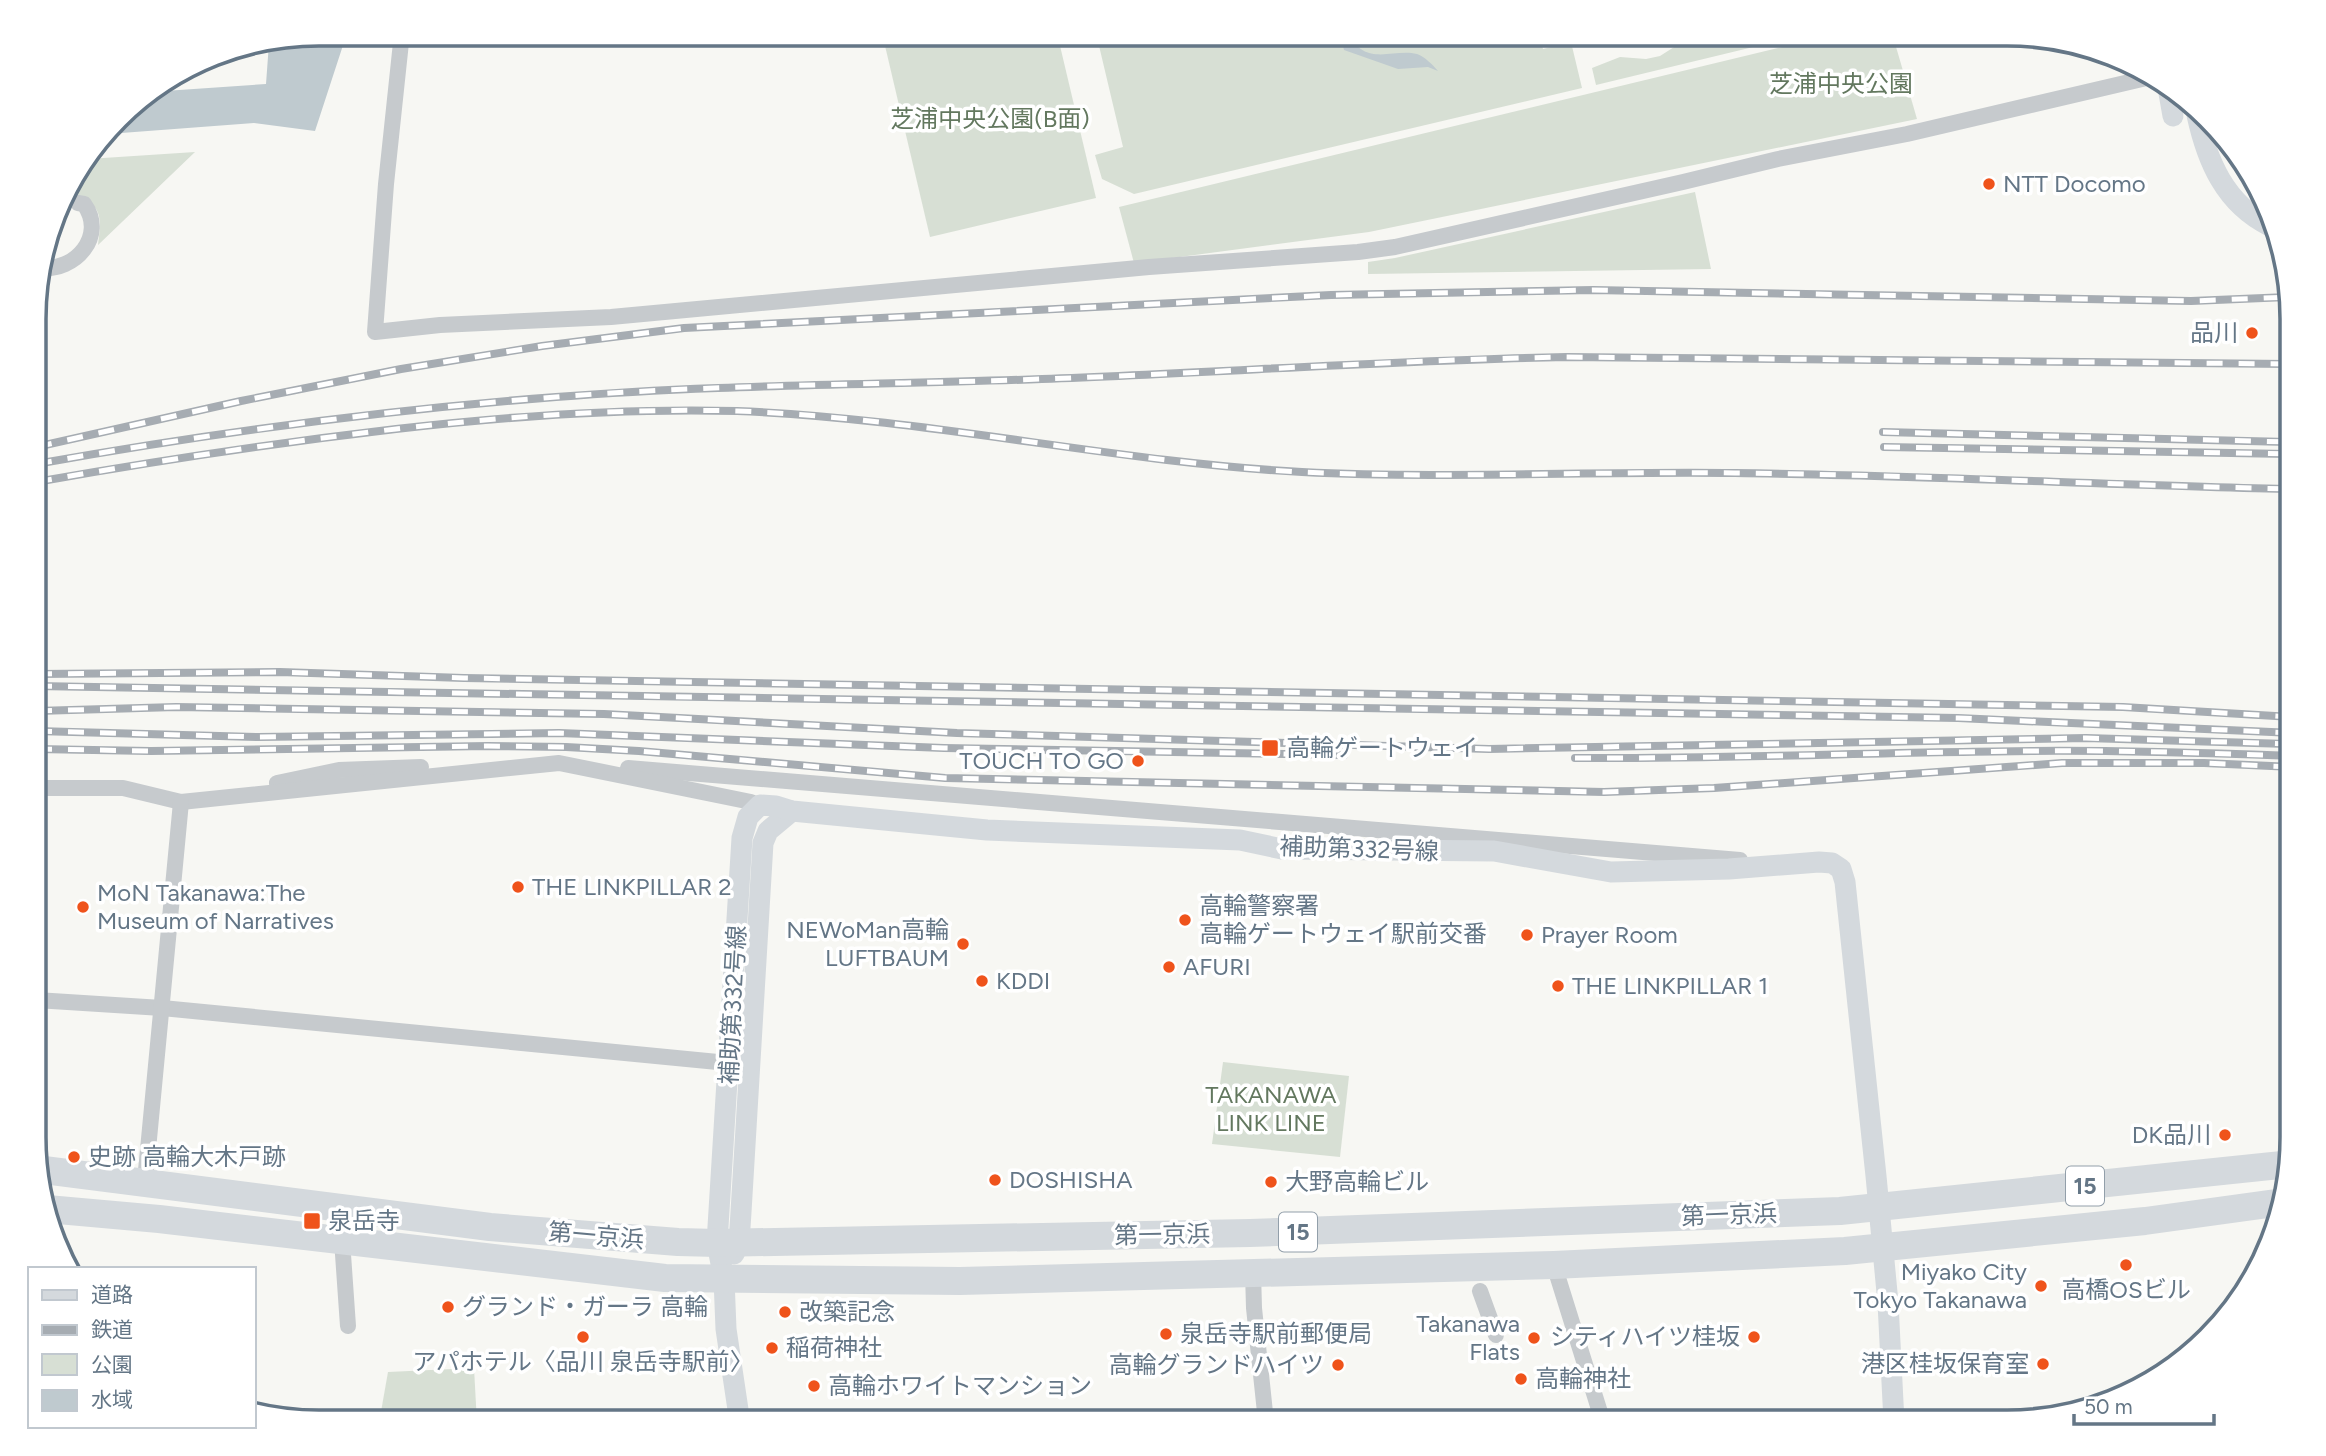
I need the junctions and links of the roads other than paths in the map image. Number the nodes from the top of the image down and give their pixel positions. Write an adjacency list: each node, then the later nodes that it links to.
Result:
1 (401, 46): 2 (street)
2 (2139, 80)
3 (2170, 99): 4 (street)
4 (2173, 116)
5 (2199, 123): 7 (street)
6 (78, 202): 8 (street)
7 (2262, 221)
8 (50, 269)
9 (559, 763): 11 (street); 12 (street); 23 (street)
10 (46, 788): 11 (street)
11 (181, 802): 14 (street)
12 (1841, 869): 19 (street); 23 (street, 補助第332号線)
13 (46, 1001): 14 (street)
14 (162, 1009): 17 (street); 23 (street)
15 (2279, 1165): 19 (highway, 第一京浜 / 15)
16 (48, 1169): 17 (highway, 第一京浜 / 15)
17 (145, 1181): 23 (highway, 第一京浜 / 15)
18 (2272, 1204): 24 (highway, 第一京浜 / 15)
19 (1879, 1208): 21 (highway, 第一京浜 / 15); 24 (street)
20 (56, 1210): 22 (highway, 第一京浜 / 15)
21 (1761, 1214): 23 (highway, 第一京浜 / 15); 25 (highway)
22 (342, 1240): 28 (highway, 第一京浜 / 15); 30 (street)
23 (728, 1243): 28 (street)
24 (1883, 1248): 25 (highway, 第一京浜 / 15); 35 (street)
25 (1763, 1255): 26 (highway, 第一京浜 / 15)
26 (1554, 1265): 27 (highway, 第一京浜 / 15); 34 (street)
27 (1253, 1272): 28 (highway, 第一京浜 / 15); 33 (street)
28 (724, 1279): 32 (street)
29 (1480, 1291): 31 (street)
30 (348, 1326)
31 (1496, 1335)
32 (738, 1410)
33 (1265, 1410)
34 (1599, 1410)
35 (1893, 1410)

